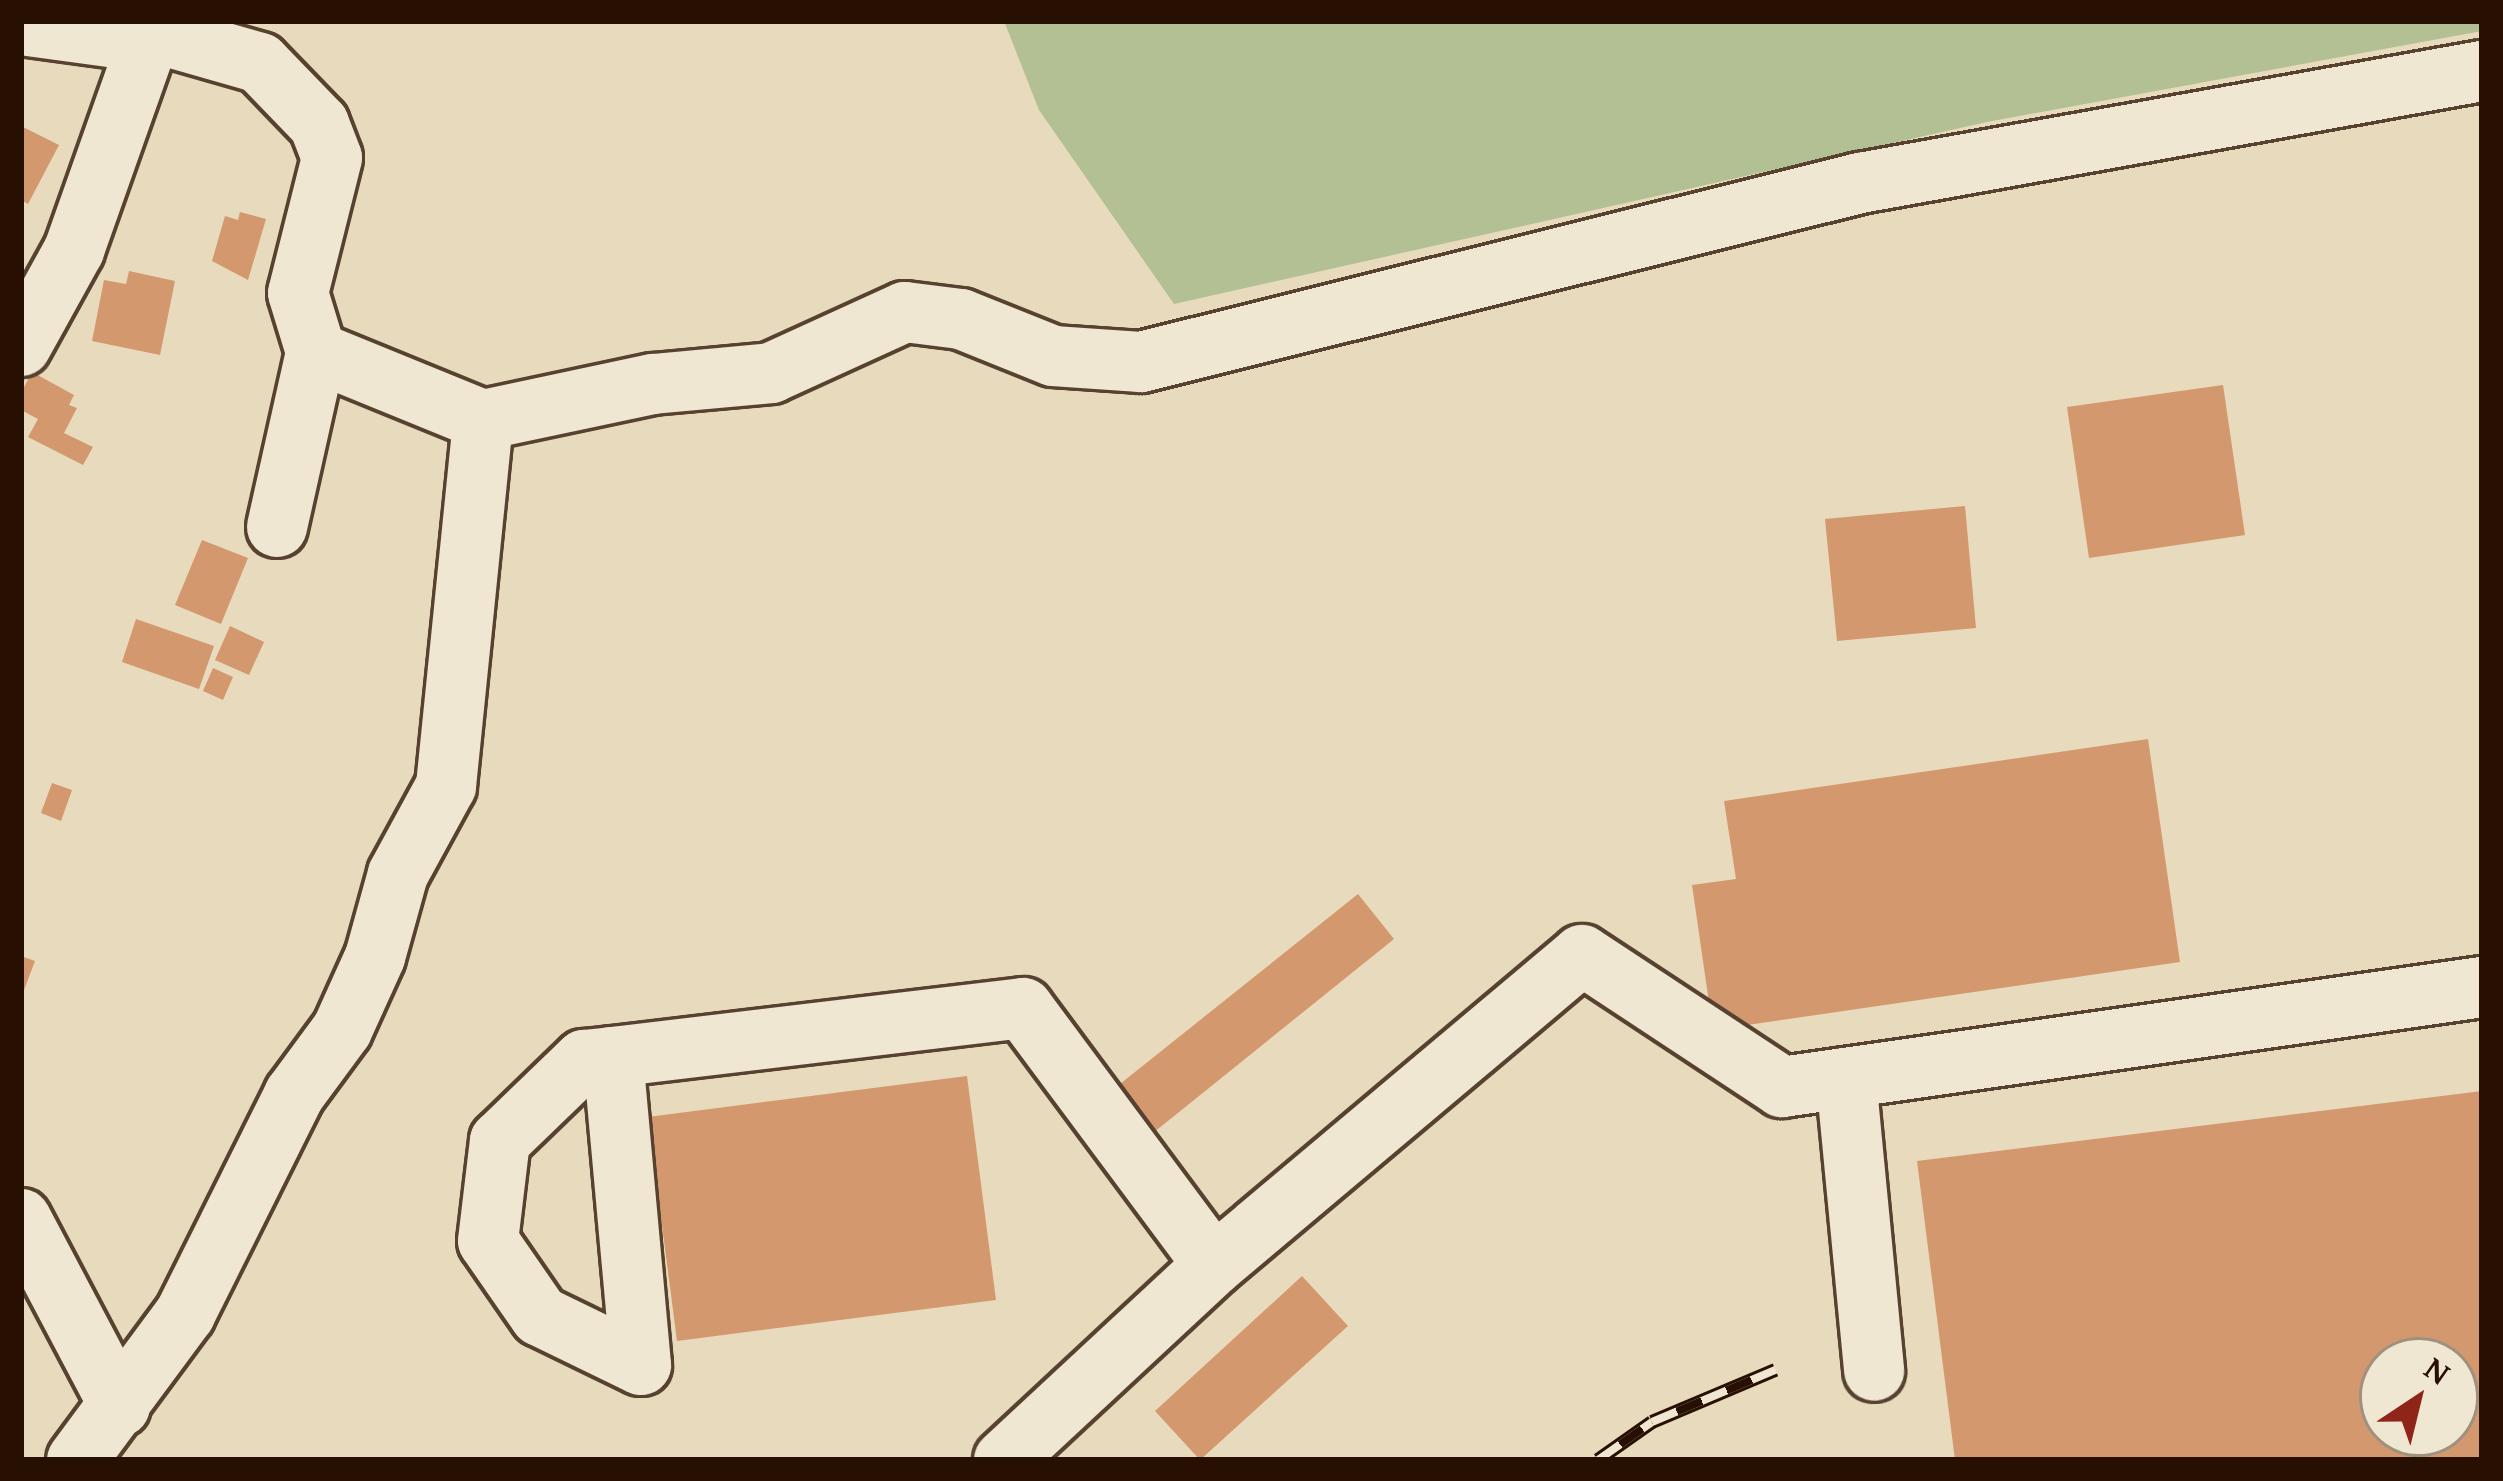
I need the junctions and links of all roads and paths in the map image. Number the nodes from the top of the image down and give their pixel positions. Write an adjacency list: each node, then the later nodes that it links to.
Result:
1 (21, 25): 2 (street)
2 (155, 27): 4 (street); 5 (street)
3 (2482, 71): 6 (street)
4 (21, 346)
5 (316, 352): 6 (street); 7 (street)
6 (483, 420): 14 (street)
7 (277, 527)
8 (2482, 987): 10 (street)
9 (614, 1057): 9 (street); 12 (street)
10 (1846, 1078): 12 (street); 13 (street)
11 (21, 1219): 14 (street)
12 (1214, 1265): 16 (street)
13 (1874, 1371)
14 (120, 1407): 15 (street)
15 (77, 1460)
16 (1004, 1460)

